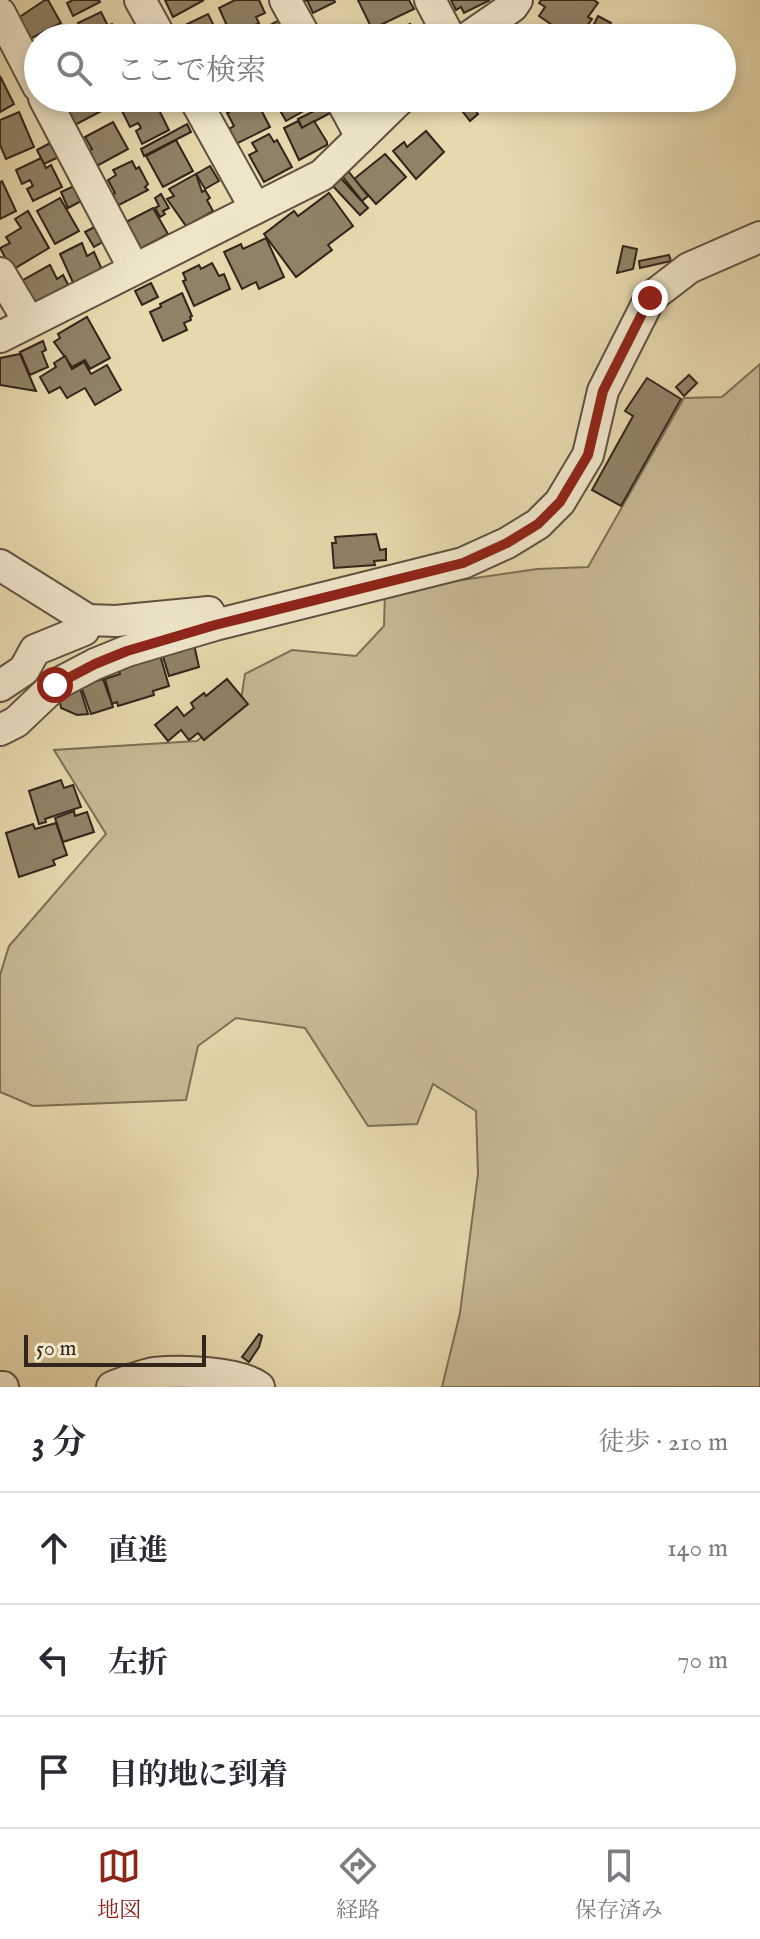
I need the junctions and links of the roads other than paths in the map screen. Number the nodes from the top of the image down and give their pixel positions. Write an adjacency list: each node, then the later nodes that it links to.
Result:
1 (140, 0): 6 (street)
2 (285, 0): 7 (street)
3 (430, 0): 8 (street)
4 (517, 0): 9 (street)
5 (0, 13): 10 (street)
6 (153, 24)
7 (298, 24)
8 (443, 24)
9 (487, 24)
10 (24, 59)
11 (51, 112): 18 (street)
12 (202, 112): 16 (street)
13 (348, 112): 15 (street)
14 (387, 112): 15 (street)
15 (361, 137): 16 (street)
16 (255, 208): 18 (street)
17 (760, 237): 24 (street)
18 (134, 269): 20 (street)
19 (0, 273): 20 (street)
20 (29, 322): 21 (street)
21 (0, 337)
22 (0, 565): 23 (street)
23 (88, 620): 24 (street); 25 (street)
24 (215, 625): 26 (street)
25 (0, 686)
26 (0, 730)
27 (112, 1387): 28 (street)
28 (259, 1387)

